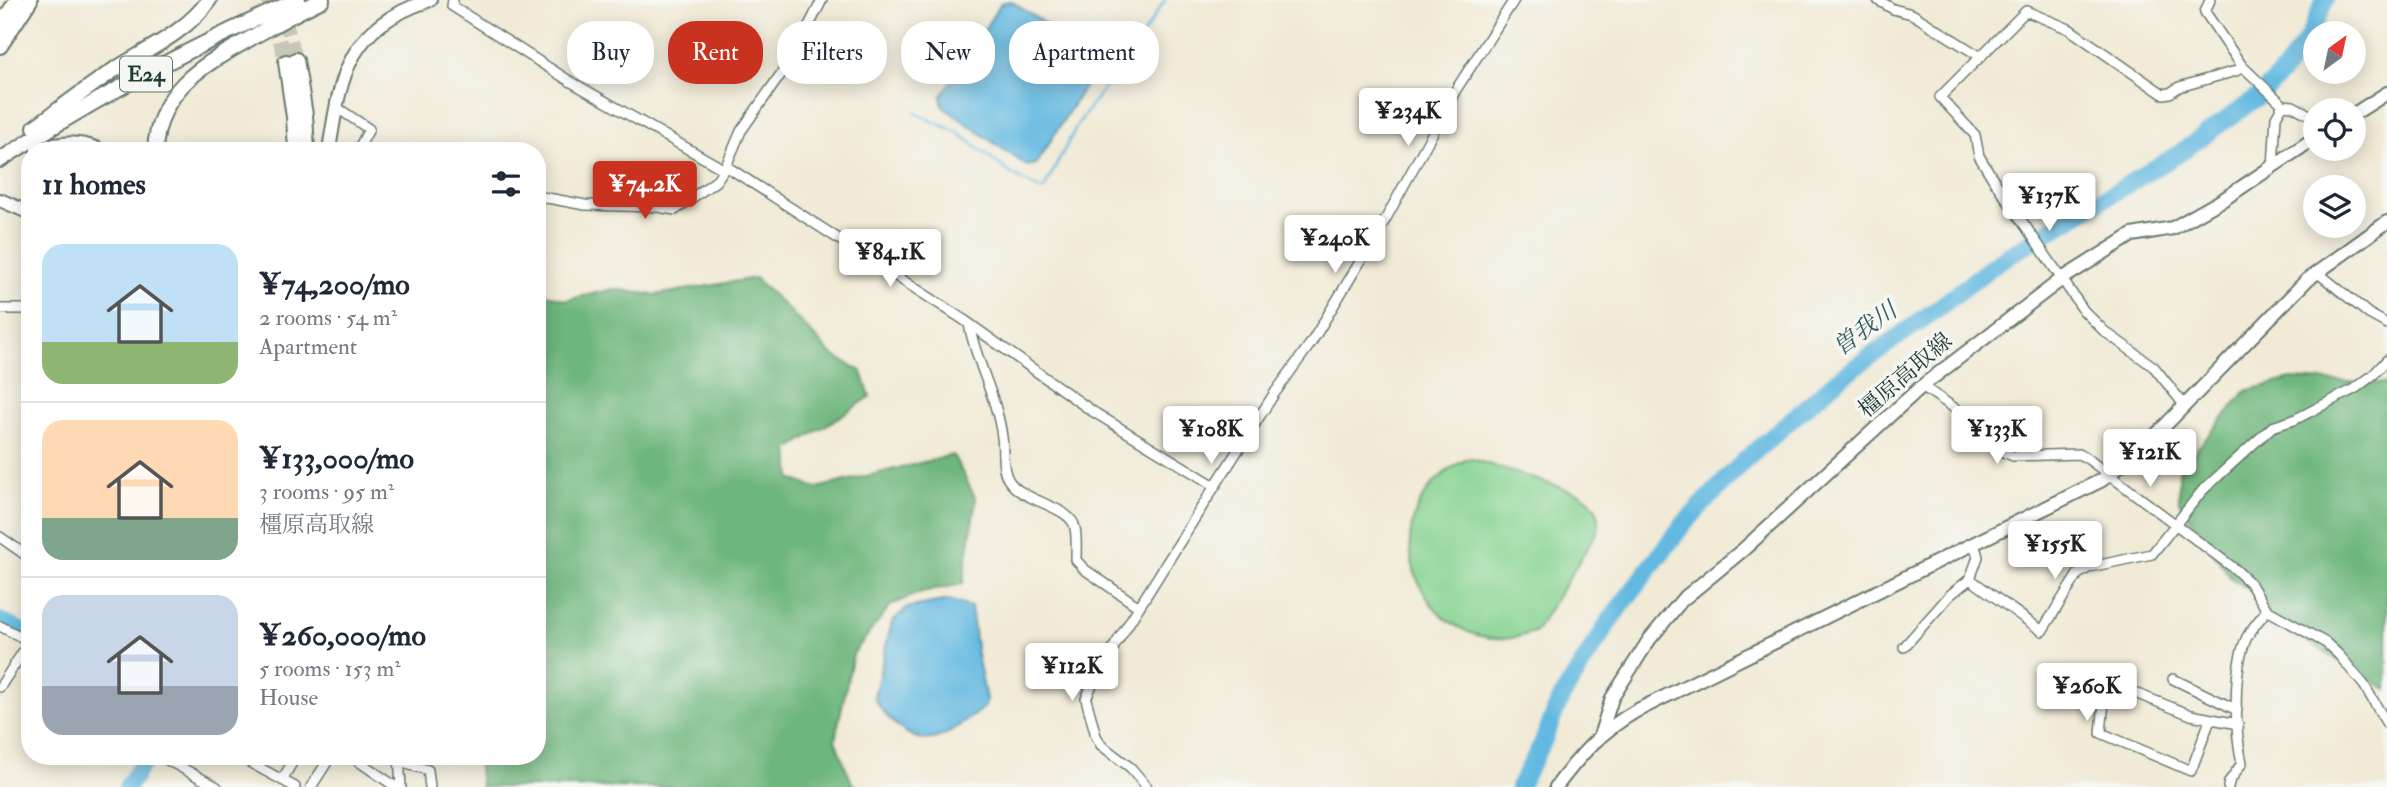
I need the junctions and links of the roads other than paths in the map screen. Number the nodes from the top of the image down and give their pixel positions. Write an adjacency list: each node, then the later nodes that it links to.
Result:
1 (17, 0): 12 (highway)
2 (30, 0): 13 (highway)
3 (209, 0): 29 (highway)
4 (298, 0): 21 (highway, E24)
5 (322, 0): 22 (highway)
6 (430, 0): 19 (main road)
7 (453, 0): 32 (street)
8 (822, 0): 32 (street)
9 (1514, 0): 49 (street)
10 (1878, 0): 14 (street)
11 (2210, 0): 15 (street)
12 (0, 27)
13 (0, 46)
14 (1981, 57): 15 (street); 40 (street)
15 (2242, 66): 17 (street)
16 (2387, 93): 18 (main road)
17 (2281, 103): 20 (street); 33 (street)
18 (2366, 106)
19 (336, 107): 25 (main road); 26 (street)
20 (2303, 111)
21 (30, 142)
22 (156, 142)
23 (296, 142): 24 (highway)
24 (306, 142)
25 (330, 142)
26 (362, 142)
27 (2303, 146): 33 (main road, 橿原高取線)
28 (21, 147): 31 (highway, E24)
29 (0, 152)
30 (21, 159): 34 (highway)
31 (0, 160)
32 (724, 167): 35 (street); 43 (street)
33 (2273, 167): 40 (main road, 橿原高取線)
34 (0, 170)
35 (546, 198)
36 (0, 200): 37 (main road)
37 (21, 209)
38 (2387, 222): 39 (main road, 橿原高取線)
39 (2316, 272): 44 (street); 47 (main road, 橿原高取線)
40 (2062, 279): 46 (main road, 橿原高取線); 47 (street)
41 (0, 309): 42 (street)
42 (21, 309)
43 (969, 324): 49 (street); 55 (street)
44 (2387, 324)
45 (2387, 360): 50 (street)
46 (1922, 386): 48 (street); 67 (main road, 橿原高取線)
47 (2185, 406): 48 (main road, 橿原高取線)
48 (2108, 476): 50 (street); 52 (main road, 橿原高取線)
49 (1215, 486): 55 (street)
50 (2174, 525): 54 (street); 56 (street)
51 (0, 537): 53 (street)
52 (1974, 543): 54 (street); 67 (main road, 橿原高取線)
53 (21, 552)
54 (1970, 579): 59 (street)
55 (1139, 607): 81 (street)
56 (2267, 610): 63 (street); 66 (street)
57 (0, 626): 58 (street)
58 (21, 637)
59 (1904, 647)
60 (21, 654): 62 (street)
61 (2173, 679): 63 (street)
62 (0, 687)
63 (2237, 710): 65 (street)
64 (2210, 720): 64 (street); 65 (street)
65 (2238, 724): 83 (street)
66 (2387, 724)
67 (1601, 734): 82 (main road, 橿原高取線)
68 (177, 765): 76 (street)
69 (254, 765): 75 (street)
70 (291, 765): 75 (street)
71 (325, 765): 78 (street)
72 (365, 765): 79 (street)
73 (398, 765): 79 (street)
74 (410, 765): 80 (street)
75 (282, 780): 77 (street)
76 (217, 787)
77 (295, 787)
78 (312, 787)
79 (398, 787)
80 (430, 787)
81 (1147, 787)
82 (1556, 787)
83 (2228, 787)

